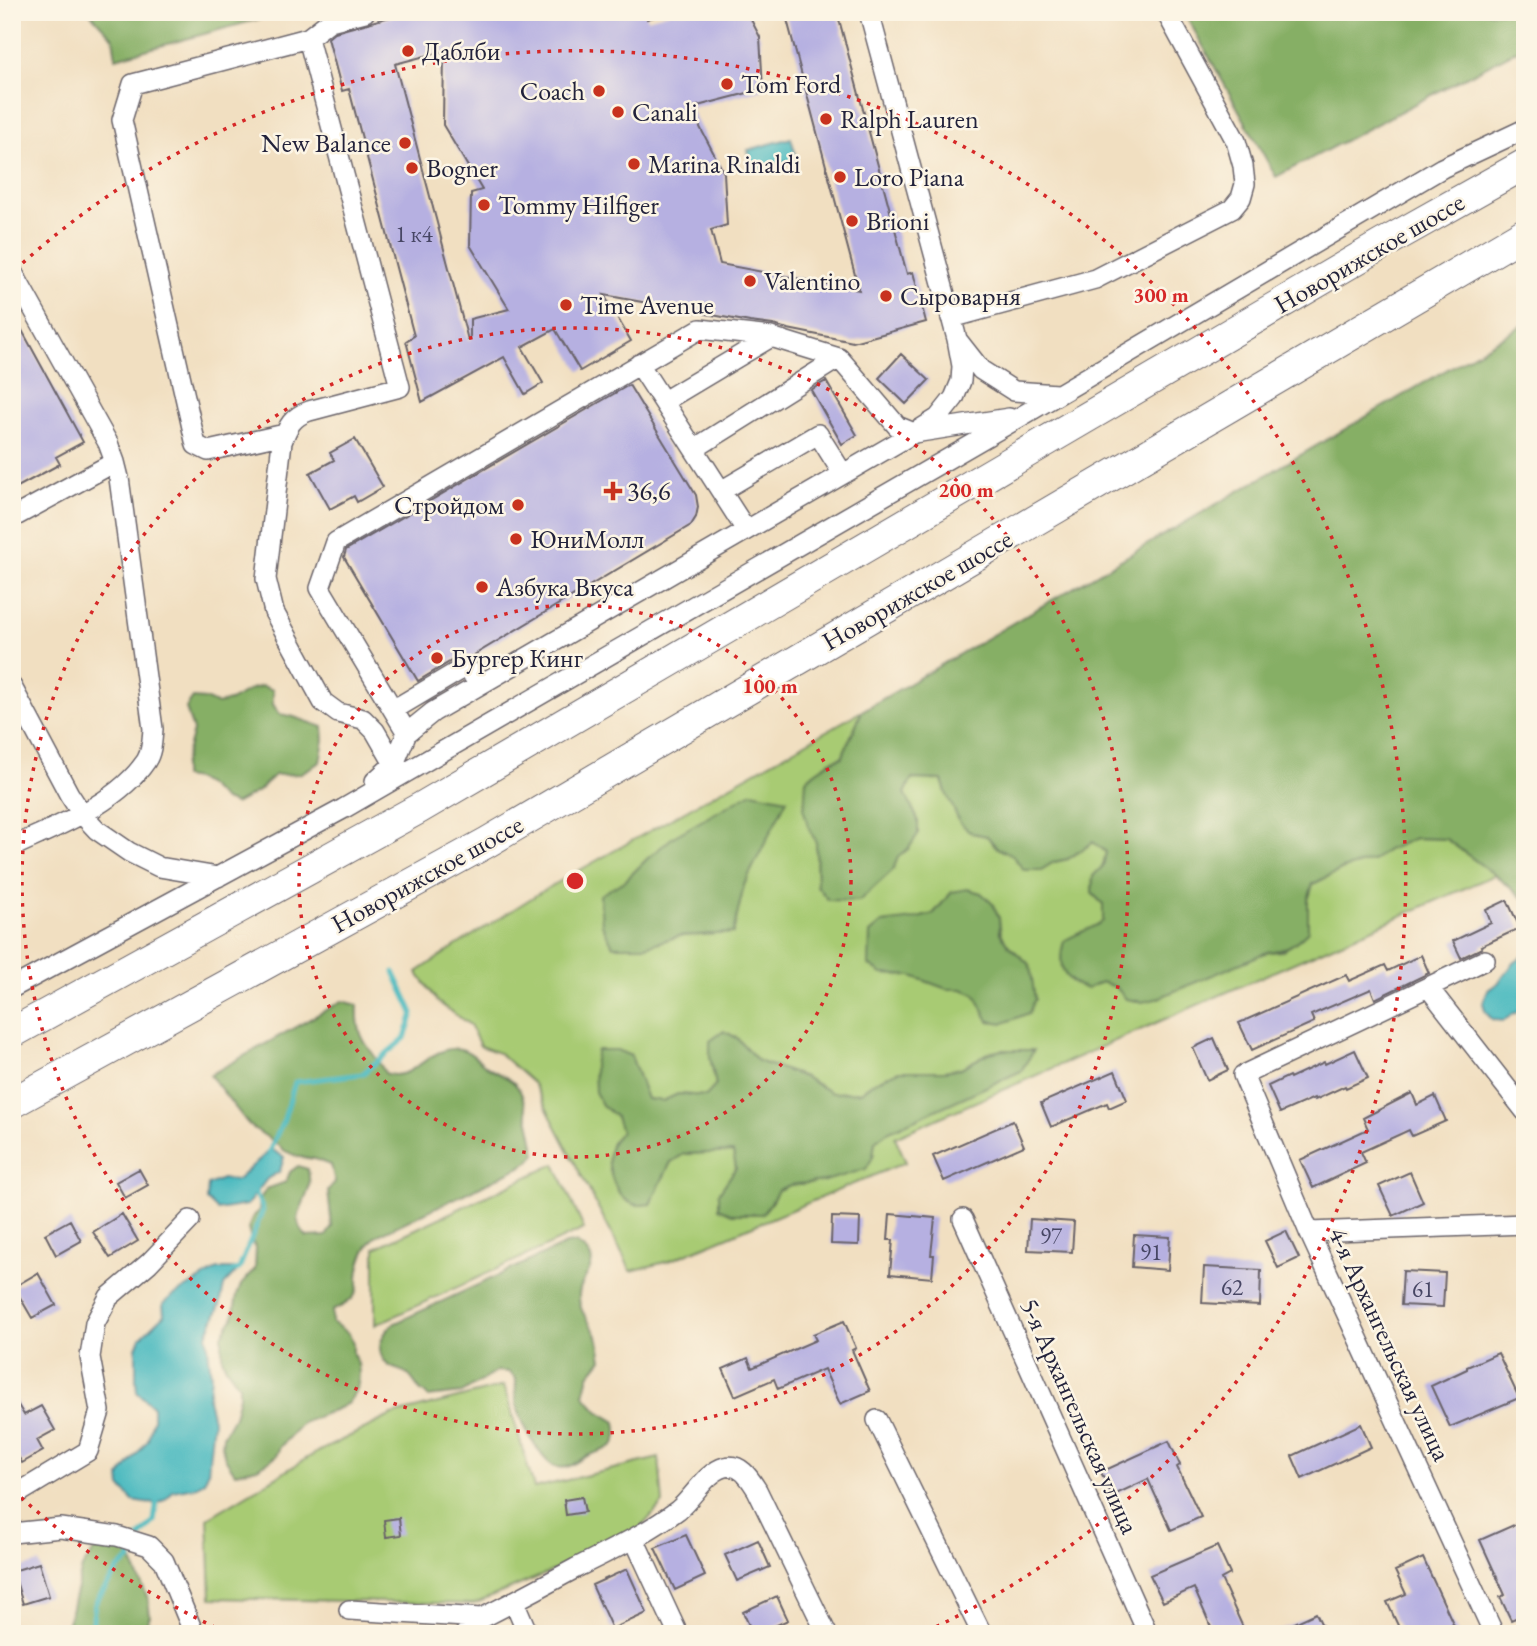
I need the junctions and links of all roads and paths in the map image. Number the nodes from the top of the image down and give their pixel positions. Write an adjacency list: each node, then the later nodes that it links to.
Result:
1 (365, 12): 4 (street)
2 (869, 12): 9 (street)
3 (1166, 12): 9 (street)
4 (308, 38): 18 (street); 18 (street)
5 (1525, 128): 14 (street)
6 (1525, 164): 37 (highway, Новорижское шоссе)
7 (1525, 233): 38 (highway, Новорижское шоссе)
8 (12, 271): 20 (street)
9 (951, 318): 11 (street)
10 (771, 337): 12 (street); 13 (street); 15 (street)
11 (957, 339): 14 (street); 17 (street)
12 (839, 358): 17 (street); 19 (street)
13 (639, 364): 15 (street); 27 (street)
14 (1057, 394): 16 (street)
15 (664, 401): 19 (street)
16 (1020, 417): 17 (street); 30 (street)
17 (915, 433): 21 (street)
18 (285, 434): 29 (street)
19 (694, 449): 22 (street)
20 (115, 461): 23 (street); 31 (street)
21 (843, 474): 22 (street); 24 (street)
22 (721, 491): 24 (street)
23 (12, 517)
24 (746, 530): 25 (street)
25 (479, 685): 27 (street); 28 (street)
26 (12, 687): 31 (street)
27 (393, 710): 28 (street)
28 (408, 733): 29 (street)
29 (394, 764): 30 (street)
30 (343, 809): 33 (street)
31 (82, 814): 32 (street); 33 (street)
32 (12, 847)
33 (218, 877): 36 (street)
34 (1485, 960): 35 (street)
35 (1428, 987): 39 (street); 43 (street, 4-я Архангельская улица)
36 (12, 988)
37 (12, 1033)
38 (12, 1103)
39 (1525, 1111)
40 (963, 1219): 57 (street, 5-я Архангельская улица)
41 (190, 1220): 45 (street)
42 (1525, 1224): 43 (street)
43 (1310, 1232): 58 (street, 4-я Архангельская улица)
44 (877, 1420): 56 (street)
45 (19, 1493)
46 (12, 1533): 51 (street)
47 (634, 1539): 48 (street); 54 (street); 55 (street)
48 (514, 1601): 50 (street); 53 (street)
49 (349, 1610): 50 (street)
50 (482, 1618): 52 (street)
51 (194, 1634)
52 (465, 1634)
53 (528, 1634)
54 (678, 1634)
55 (827, 1634)
56 (982, 1634)
57 (1148, 1634)
58 (1494, 1634)

